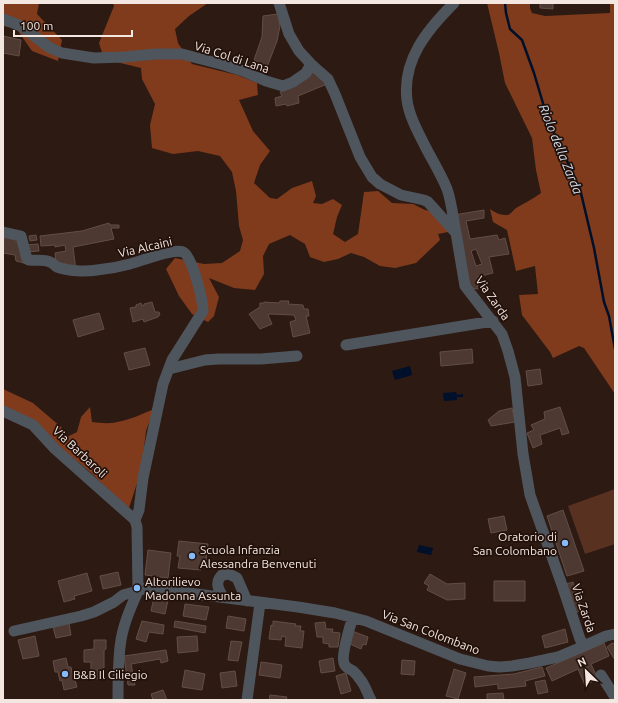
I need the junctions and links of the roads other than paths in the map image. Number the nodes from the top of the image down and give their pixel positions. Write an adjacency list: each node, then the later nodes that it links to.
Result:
1 (279, 3): 4 (street)
2 (454, 3): 6 (street, Via Zarda)
3 (3, 20): 4 (street, Via Col di Lana)
4 (311, 64): 6 (street)
5 (3, 232): 8 (street)
6 (456, 233): 9 (street, Via Zarda)
7 (41, 255): 8 (street)
8 (27, 259): 12 (street, Via Alcaini)
9 (493, 321): 10 (street); 22 (street, Via Zarda)
10 (346, 345)
11 (297, 356): 12 (street)
12 (169, 369): 14 (street, Via Alcaini)
13 (3, 411): 14 (street, Via Barbaroli)
14 (135, 520): 15 (street, Via Alcaini)
15 (138, 590): 16 (street, Via San Colombano); 20 (street, Via San Colombano); 25 (street)
16 (223, 597): 17 (street, Via San Colombano); 17 (street)
17 (247, 601): 18 (street, Via San Colombano)
18 (260, 603): 19 (street, Via San Colombano); 26 (street)
19 (353, 618): 22 (street, Via San Colombano); 27 (street)
20 (14, 631)
21 (615, 634): 22 (street, Via San Colombano)
22 (584, 646)
23 (601, 675): 24 (street)
24 (615, 697)
25 (118, 700)
26 (247, 700)
27 (371, 700)

